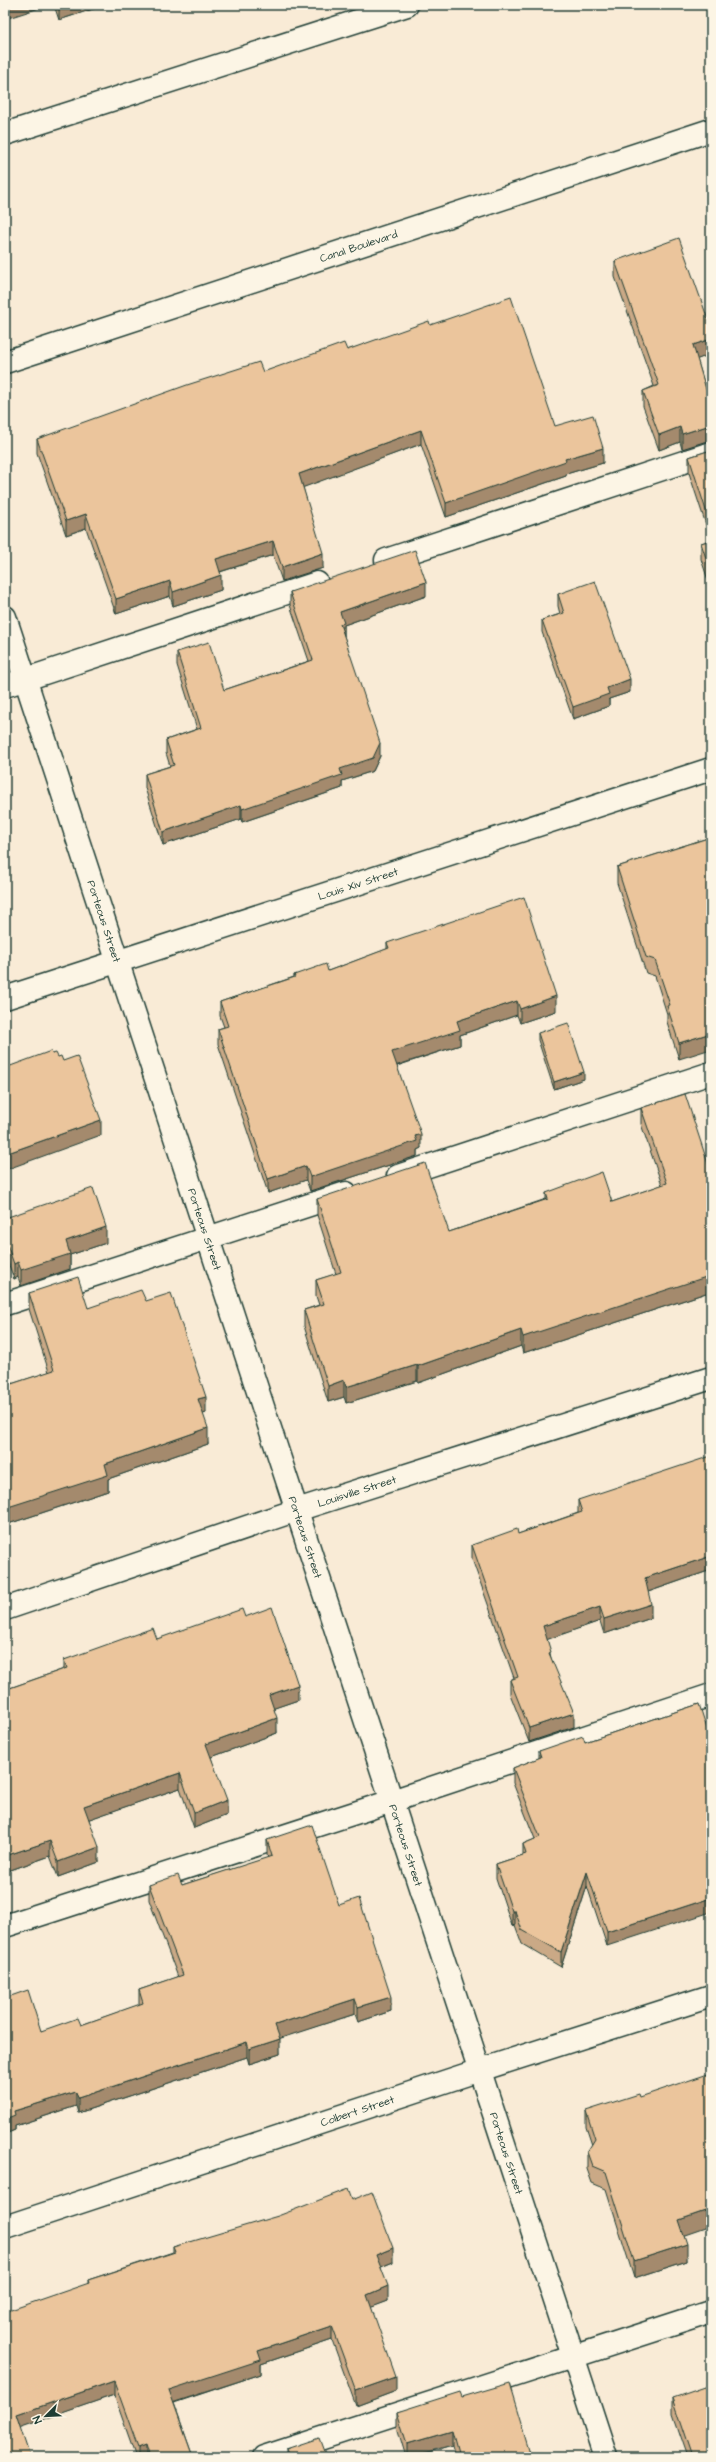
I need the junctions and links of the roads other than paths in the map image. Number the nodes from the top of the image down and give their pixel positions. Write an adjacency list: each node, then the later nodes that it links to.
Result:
1 (407, 5): 3 (street)
2 (711, 130): 4 (street, Canal Boulevard)
3 (5, 134)
4 (5, 362)
5 (711, 453): 6 (street)
6 (364, 568)
7 (334, 577): 9 (street)
8 (5, 617): 9 (street, Porteous Street)
9 (25, 680): 10 (street); 12 (street, Porteous Street)
10 (5, 686)
11 (711, 769): 12 (street, Louis Xiv Street)
12 (117, 961): 13 (street, Louis Xiv Street); 15 (street, Porteous Street)
13 (5, 998)
14 (711, 1073): 15 (street)
15 (208, 1239): 16 (street); 18 (street, Porteous Street)
16 (5, 1304)
17 (711, 1378): 18 (street, Louisville Street)
18 (297, 1510): 19 (street, Louisville Street); 21 (street, Porteous Street)
19 (5, 1610)
20 (711, 1695): 21 (street)
21 (392, 1801): 22 (street); 24 (street, Porteous Street)
22 (5, 1926)
23 (711, 1996): 24 (street, Colbert Street)
24 (480, 2070): 25 (street, Colbert Street); 27 (street, Porteous Street)
25 (5, 2227)
26 (711, 2312): 27 (street)
27 (573, 2357): 28 (street); 29 (street, Porteous Street)
28 (264, 2457)
29 (606, 2457)

